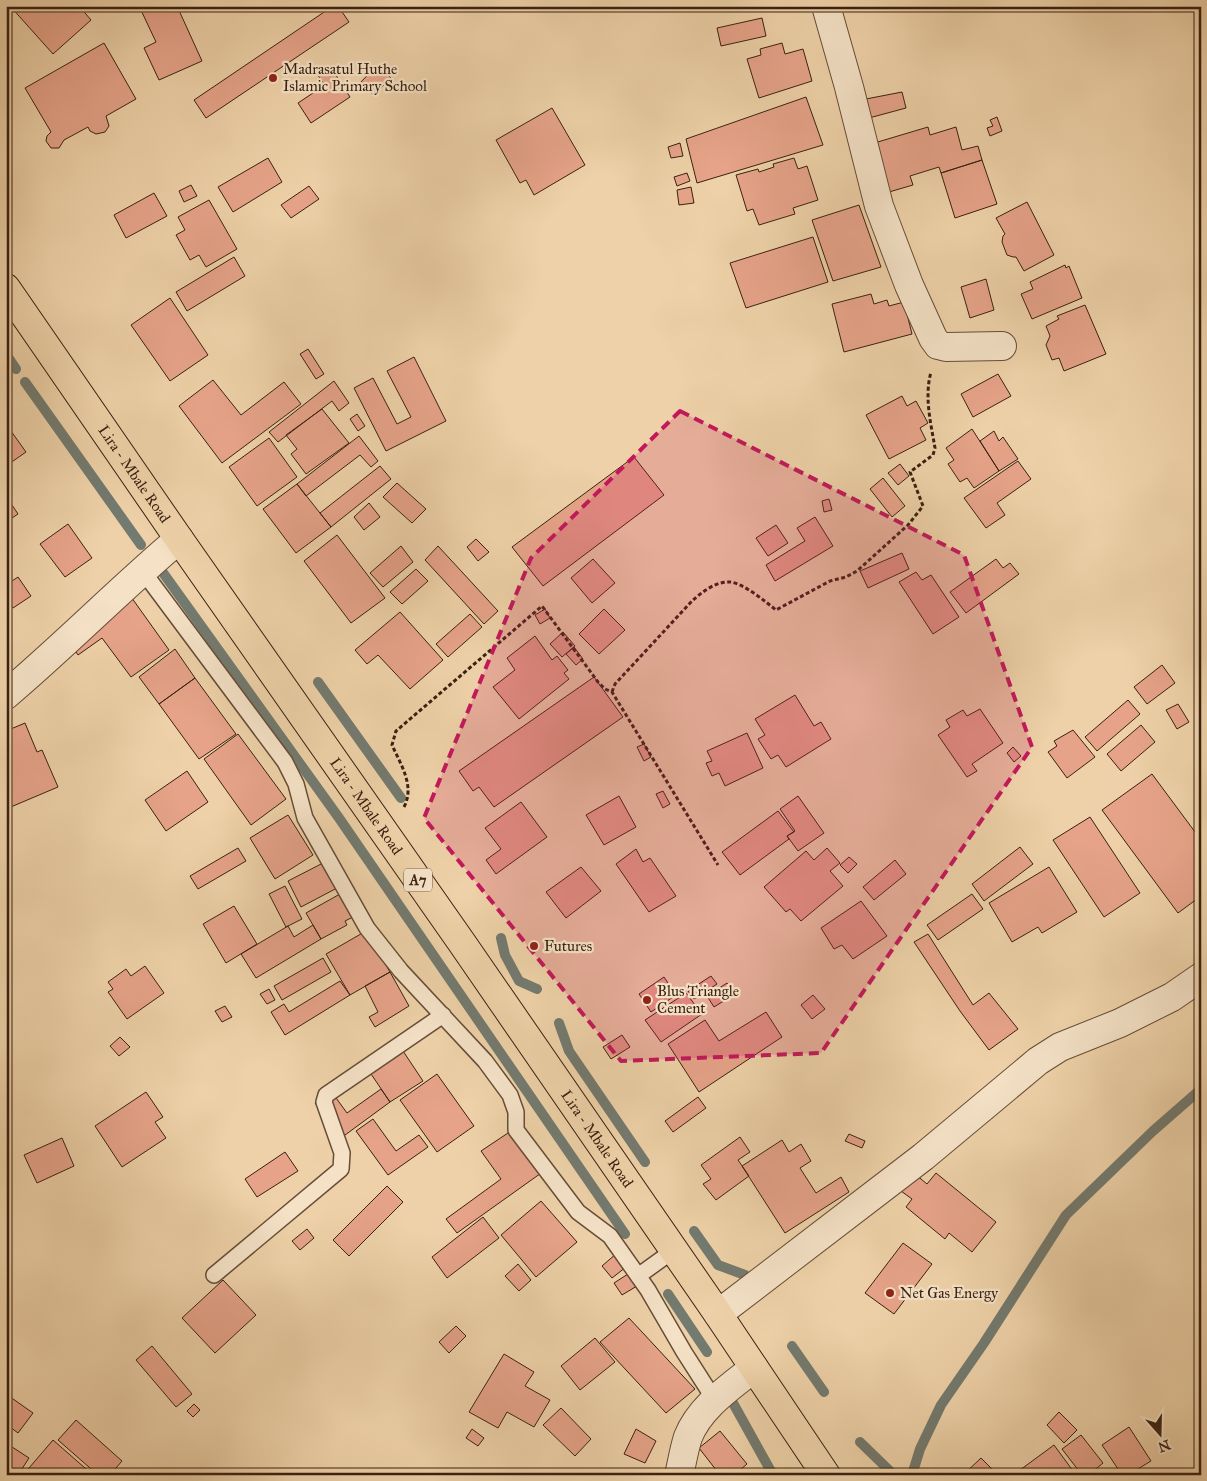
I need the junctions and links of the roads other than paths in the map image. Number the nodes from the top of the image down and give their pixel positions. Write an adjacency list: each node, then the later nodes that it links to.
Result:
1 (826, 6): 3 (street)
2 (6, 288): 4 (main road, Lira - Mbale Road / A7)
3 (1002, 346)
4 (178, 539): 5 (street); 9 (main road, Lira - Mbale Road / A7)
5 (142, 570): 6 (street); 8 (lane)
6 (6, 695)
7 (1201, 977): 12 (street)
8 (443, 1015): 10 (lane); 11 (lane)
9 (674, 1250): 11 (lane); 12 (main road, Lira - Mbale Road / A7)
10 (214, 1275)
11 (638, 1276): 14 (lane)
12 (718, 1314): 13 (main road, Lira - Mbale Road / A7)
13 (754, 1368): 14 (street); 16 (main road, Lira - Mbale Road / A7)
14 (714, 1399): 15 (street)
15 (679, 1475)
16 (826, 1475)

